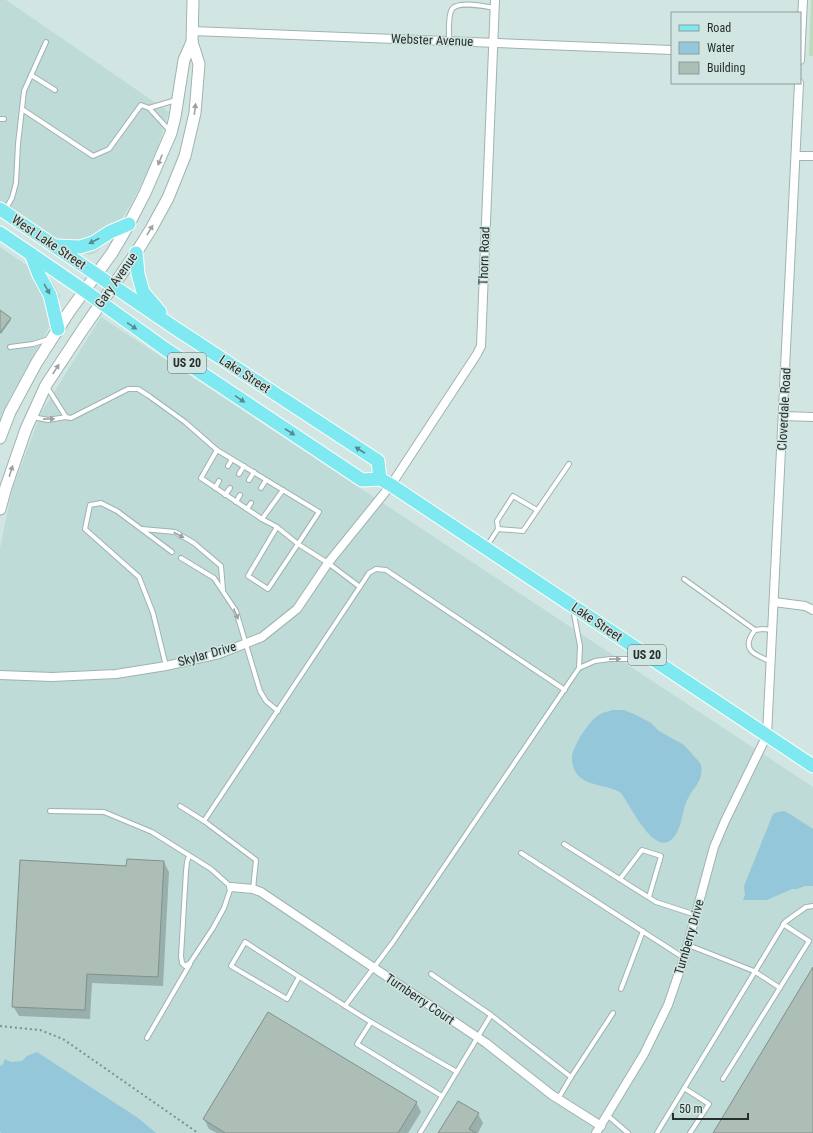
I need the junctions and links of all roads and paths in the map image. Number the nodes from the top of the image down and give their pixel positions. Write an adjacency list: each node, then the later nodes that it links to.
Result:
1 (193, 0): 4 (main road, Gary Avenue)
2 (803, 0): 5 (street)
3 (495, 4): 6 (lane); 9 (street, Thorn Road)
4 (192, 30): 6 (street, Webster Avenue); 8 (main road, Gary Avenue)
5 (801, 37)
6 (449, 40): 9 (street, Webster Avenue)
7 (46, 42): 11 (lane)
8 (192, 42): 14 (main road, Gary Avenue); 24 (main road, Gary Avenue, one-way to 8)
9 (494, 43): 10 (street, Webster Avenue); 50 (street, Thorn Road)
10 (671, 50)
11 (31, 75): 13 (lane); 16 (lane)
12 (799, 84): 18 (street, Cloverdale Road)
13 (55, 90)
14 (178, 99): 15 (lane); 17 (main road, Gary Avenue)
15 (149, 108): 16 (lane); 17 (lane)
16 (22, 109): 20 (lane)
17 (171, 133): 21 (main road, Gary Avenue, one-way to 21)
18 (796, 156): 19 (street); 35 (street, Cloverdale Road)
19 (813, 156)
20 (2, 210): 23 (main road, West Lake Street / US 20)
21 (129, 224): 23 (main road, one-way to 23); 26 (main road, Gary Avenue)
22 (3, 238): 25 (main road, West Lake Street / US 20)
23 (54, 245): 26 (main road, West Lake Street / US 20)
24 (136, 253): 27 (main road, Gary Avenue); 30 (main road)
25 (31, 254): 28 (main road, West Lake Street / US 20); 31 (main road, one-way to 31)
26 (98, 274): 27 (main road, Lake Street / US 20); 28 (main road, Gary Avenue)
27 (113, 285): 29 (main road, Gary Avenue); 30 (main road, Lake Street / US 20)
28 (85, 291): 29 (main road, Lake Street / US 20); 31 (main road, Gary Avenue)
29 (100, 303): 33 (main road, Gary Avenue, one-way to 29); 50 (main road, Lake Street / US 20, one-way to 50)
30 (175, 328): 50 (main road, Lake Street / US 20, one-way to 30)
31 (55, 334): 32 (lane); 34 (main road, Gary Avenue)
32 (10, 347)
33 (46, 385): 36 (main road, Gary Avenue); 37 (lane)
34 (5, 414): 39 (main road, Gary Avenue)
35 (783, 416): 38 (street); 74 (street, Cloverdale Road)
36 (31, 417): 37 (lane, one-way to 37); 59 (main road, Gary Avenue, one-way to 36)
37 (66, 417): 40 (lane)
38 (813, 417)
39 (0, 438)
40 (217, 450): 41 (lane); 51 (lane)
41 (232, 459): 43 (lane); 44 (lane)
42 (569, 464): 61 (lane)
43 (228, 466)
44 (244, 466): 45 (lane); 46 (lane)
45 (254, 472): 47 (lane); 48 (lane)
46 (240, 474)
47 (249, 480)
48 (266, 480): 53 (lane); 54 (lane)
49 (219, 481): 51 (lane)
50 (386, 482): 67 (main road, Lake Street / US 20); 70 (street, Skylar Drive)
51 (215, 488): 55 (lane)
52 (230, 488): 55 (lane)
53 (261, 488)
54 (283, 490): 62 (lane); 66 (lane)
55 (225, 495): 57 (lane)
56 (240, 495): 57 (lane)
57 (236, 502): 60 (lane)
58 (251, 503): 60 (lane)
59 (0, 509)
60 (247, 509): 62 (lane)
61 (537, 510): 65 (lane); 65 (lane)
62 (262, 519): 63 (lane)
63 (277, 526): 66 (lane); 66 (lane)
64 (141, 529): 68 (lane); 73 (lane, one-way to 73); 82 (lane)
65 (498, 529): 67 (lane)
66 (298, 544): 70 (lane)
67 (485, 548): 75 (main road, Lake Street / US 20)
68 (172, 552)
69 (181, 558): 73 (lane)
70 (328, 563): 72 (lane); 79 (street, Skylar Drive)
71 (684, 580): 77 (lane)
72 (360, 587): 85 (lane); 86 (lane)
73 (223, 592): 79 (lane, one-way to 79)
74 (774, 602): 76 (street); 78 (street, Cloverdale Road)
75 (572, 605): 80 (main road, Lake Street / US 20); 83 (lane)
76 (813, 610)
77 (755, 630): 78 (lane); 81 (lane)
78 (772, 630): 81 (street, Cloverdale Road)
79 (246, 643): 82 (street, Skylar Drive); 86 (lane)
80 (653, 659): 83 (lane, one-way to 80); 87 (main road, Lake Street / US 20)
81 (771, 661): 87 (street, Cloverdale Road)
82 (166, 666): 84 (street, Skylar Drive)
83 (579, 668): 85 (lane)
84 (0, 675)
85 (565, 690): 106 (lane)
86 (278, 711): 91 (lane)
87 (767, 735): 88 (main road, Lake Street / US 20); 100 (street, Turnberry Drive)
88 (813, 766)
89 (180, 806): 91 (lane)
90 (50, 811): 94 (lane)
91 (204, 821): 97 (lane)
92 (564, 844): 95 (lane)
93 (521, 853): 102 (lane)
94 (189, 856): 96 (lane); 105 (lane)
95 (620, 879): 98 (lane); 98 (lane)
96 (231, 887): 97 (street, Turnberry Court); 105 (lane)
97 (253, 889): 106 (street, Turnberry Court)
98 (649, 897): 100 (lane)
99 (813, 906): 101 (lane)
100 (696, 915): 103 (street, Turnberry Drive)
101 (783, 924): 107 (lane); 110 (lane)
102 (643, 931): 104 (lane); 111 (lane)
103 (688, 945): 104 (street, Turnberry Drive); 107 (lane)
104 (684, 958): 125 (street, Turnberry Drive)
105 (190, 963): 117 (lane)
106 (374, 968): 112 (lane); 118 (street, Turnberry Court)
107 (754, 971): 110 (lane); 122 (lane)
108 (431, 974): 114 (lane)
109 (299, 977): 109 (lane); 112 (lane)
110 (780, 988): 121 (lane)
111 (621, 989)
112 (345, 1006): 115 (lane)
113 (613, 1013): 120 (lane)
114 (491, 1015): 118 (lane); 120 (lane)
115 (371, 1022): 119 (lane); 123 (lane)
116 (0, 1026): 127 (path)
117 (147, 1038)
118 (478, 1038): 119 (lane); 124 (street, Turnberry Court)
119 (457, 1072): 123 (lane)
120 (571, 1077): 124 (lane)
121 (723, 1080)
122 (684, 1088): 131 (lane); 132 (lane)
123 (442, 1096): 128 (lane)
124 (558, 1099): 126 (street, Turnberry Court)
125 (607, 1115): 126 (street, Turnberry Drive); 130 (lane)
126 (601, 1126): 129 (street, Turnberry Drive)
127 (198, 1133)
128 (420, 1133)
129 (596, 1133)
130 (628, 1133)
131 (657, 1133)
132 (690, 1133)

